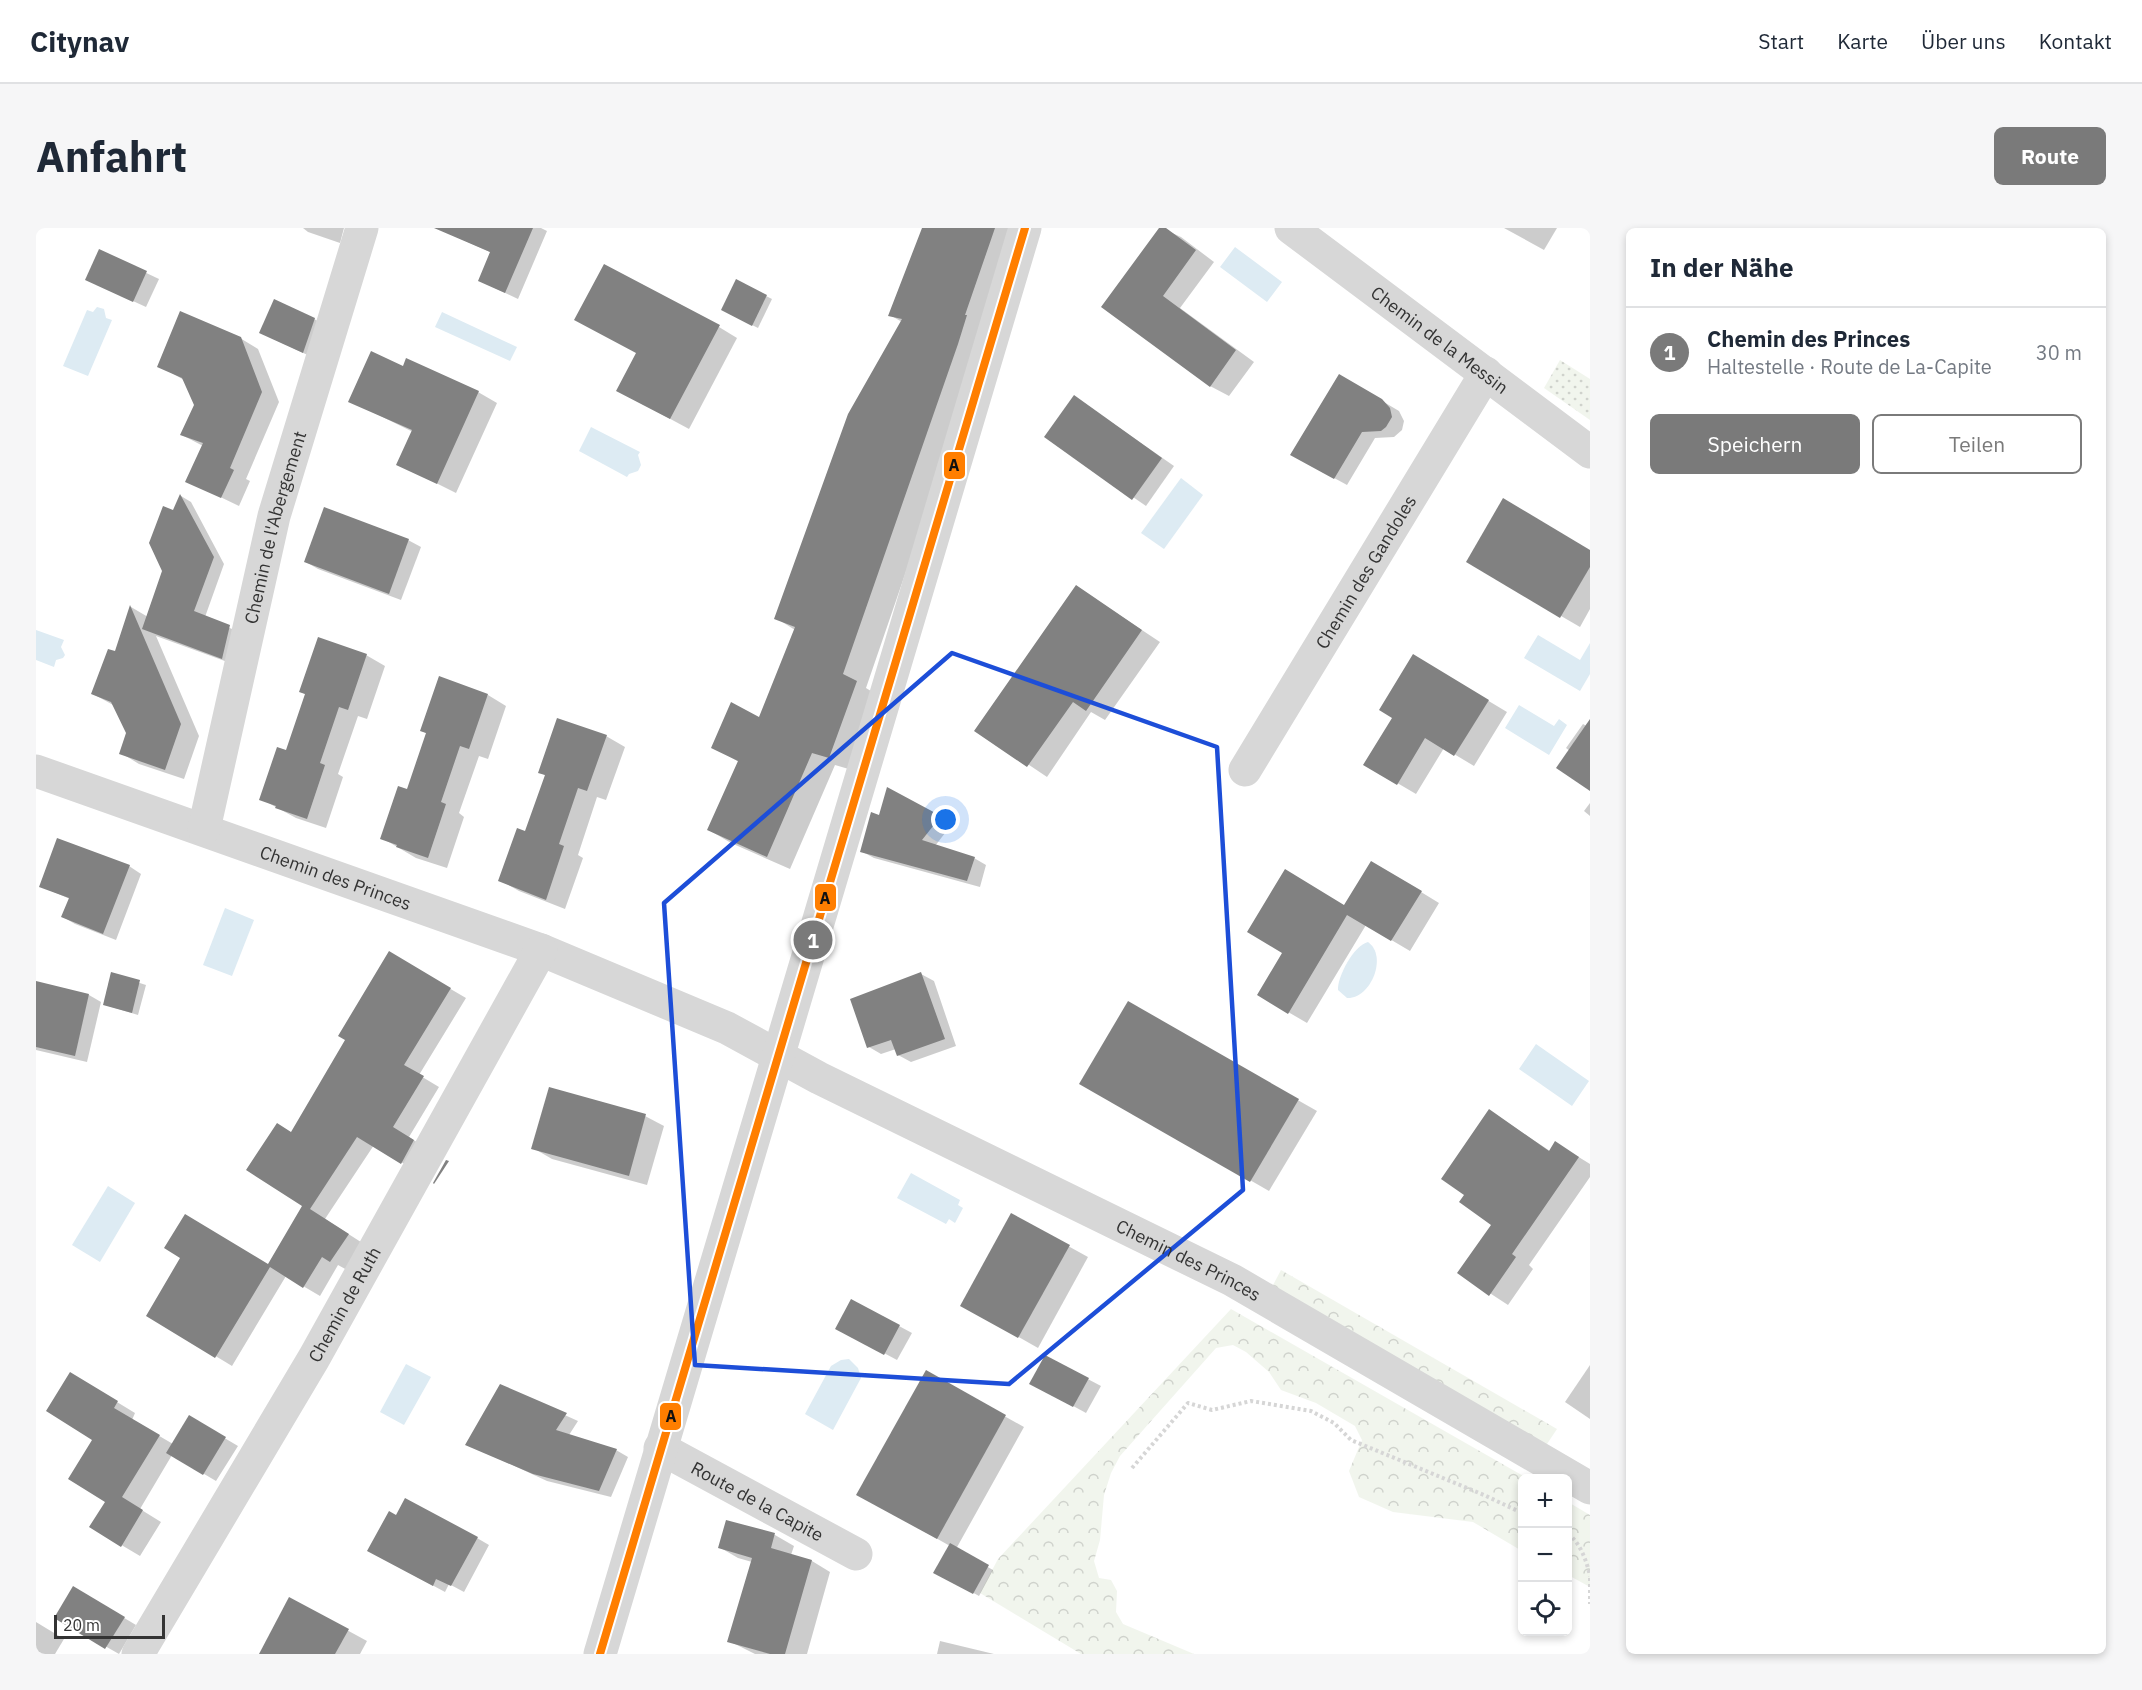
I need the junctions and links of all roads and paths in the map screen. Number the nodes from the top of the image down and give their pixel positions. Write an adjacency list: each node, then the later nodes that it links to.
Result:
1 (362, 228): 8 (street, Chemin de l'Abergement)
2 (1025, 228): 10 (street)
3 (1291, 228): 4 (street, Chemin de la Messin)
4 (1486, 373): 5 (street, Chemin de la Messin); 6 (street, Chemin des Gandoles)
5 (1590, 452)
6 (1245, 770)
7 (36, 771): 8 (street, Chemin des Princes)
8 (204, 829): 9 (street, Chemin des Princes)
9 (541, 950): 10 (street, Chemin des Princes); 19 (street, Chemin de Ruth)
10 (778, 1055): 11 (street); 13 (street, Chemin des Princes)
11 (660, 1448): 16 (street, Route de la Capite); 20 (street)
12 (1132, 1468): 14 (path)
13 (1590, 1488)
14 (1518, 1511)
15 (1572, 1538): 17 (path)
16 (856, 1554)
17 (1590, 1577): 18 (path)
18 (1590, 1604)
19 (138, 1654)
20 (600, 1654)

